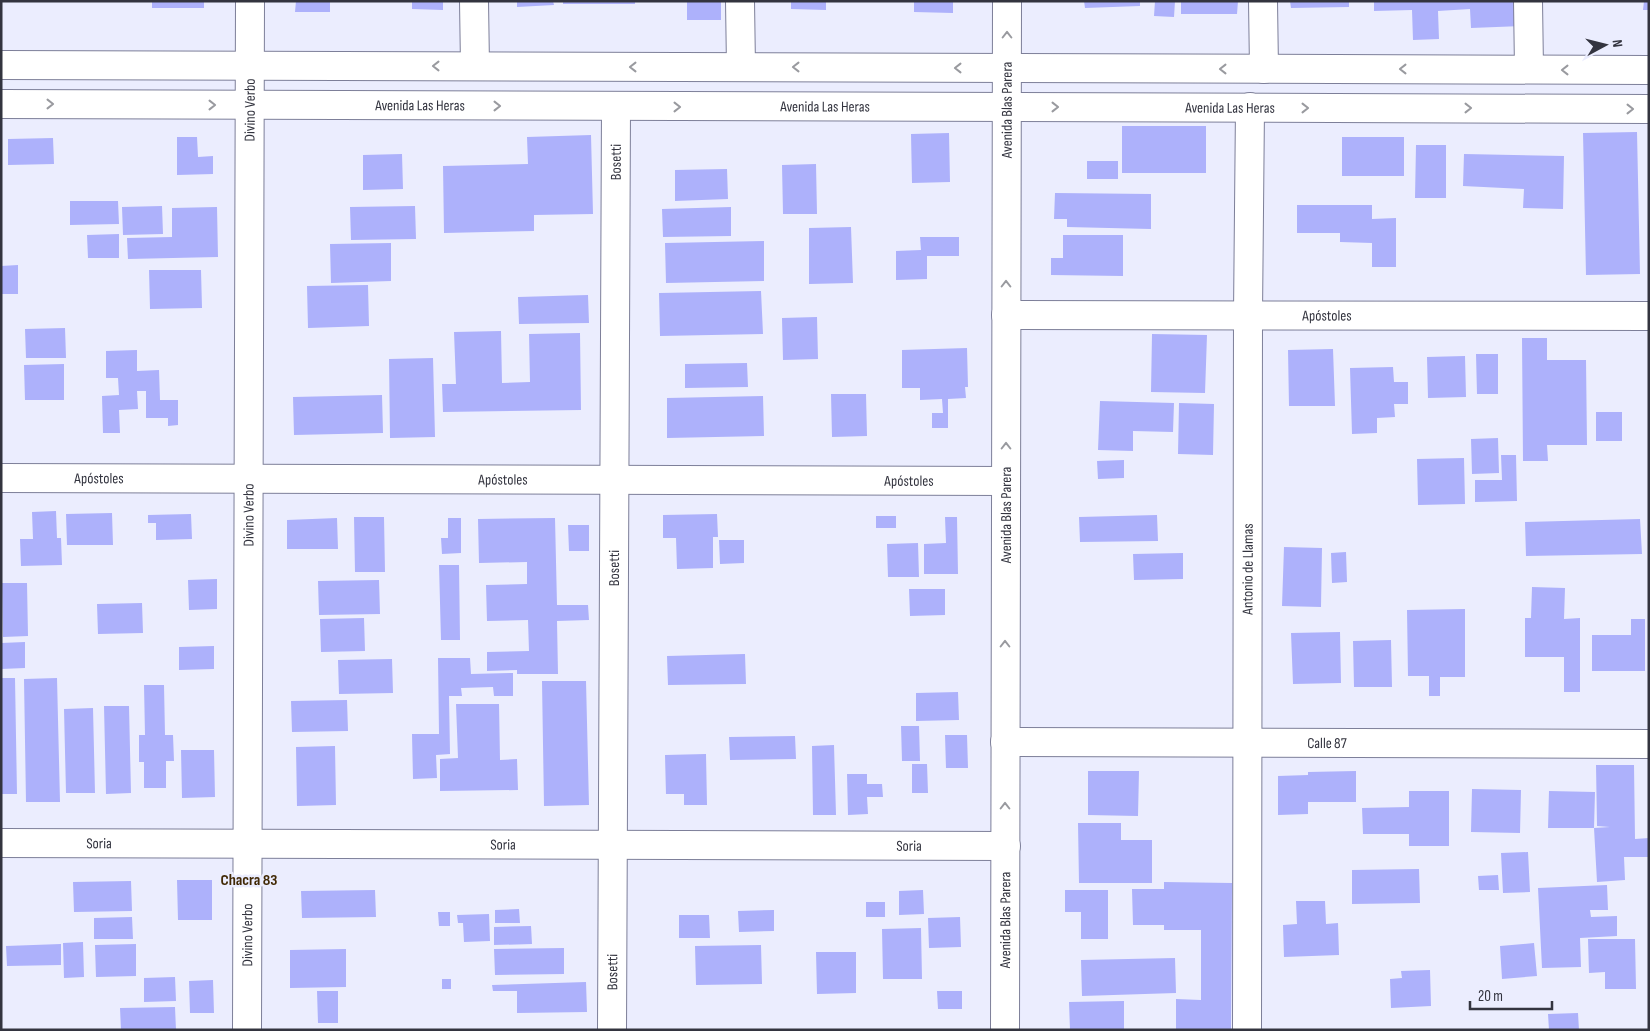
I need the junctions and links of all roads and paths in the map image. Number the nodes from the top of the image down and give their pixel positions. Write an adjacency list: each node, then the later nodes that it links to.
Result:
1 (250, 1): 8 (street, Divino Verbo)
2 (474, 1): 9 (street)
3 (740, 1): 10 (street)
4 (1007, 1): 11 (street, Avenida Blas Parera, one-way to 4)
5 (1263, 1): 12 (street)
6 (1528, 1): 13 (street)
7 (1, 65): 8 (street)
8 (250, 66): 9 (street, one-way to 8); 16 (street, Divino Verbo)
9 (475, 66): 10 (street, one-way to 9)
10 (741, 67): 11 (street, one-way to 10)
11 (1007, 68): 12 (street, one-way to 11); 18 (street, Avenida Blas Parera)
12 (1264, 69): 13 (street, one-way to 12)
13 (1529, 70): 14 (street, one-way to 13)
14 (1649, 70)
15 (1, 104): 16 (street, Avenida Las Heras, one-way to 16)
16 (250, 106): 17 (street, Avenida Las Heras, one-way to 17); 25 (street, Divino Verbo)
17 (616, 106): 18 (street, Avenida Las Heras, one-way to 18); 26 (street, Bosetti)
18 (1007, 107): 19 (street, Avenida Las Heras, one-way to 19); 22 (street, Avenida Blas Parera, one-way to 18)
19 (1250, 108): 20 (street, Avenida Las Heras, one-way to 20); 21 (street, Antonio de Llamas)
20 (1649, 109)
21 (1248, 314): 22 (street, Apóstoles); 23 (street, Apóstoles); 29 (street, Antonio de Llamas)
22 (1006, 315): 27 (street, Avenida Blas Parera, one-way to 22)
23 (1649, 316)
24 (1, 478): 25 (street, Apóstoles)
25 (248, 480): 26 (street, Apóstoles); 32 (street, Divino Verbo)
26 (614, 480): 27 (street, Apóstoles); 33 (street, Bosetti)
27 (1006, 481): 28 (street, Avenida Blas Parera, one-way to 27)
28 (1005, 742): 29 (street, Calle 87); 34 (street, Avenida Blas Parera, one-way to 28)
29 (1248, 742): 30 (street, Calle 87); 38 (street, Antonio de Llamas)
30 (1649, 744)
31 (1, 843): 32 (street, Soria)
32 (248, 845): 33 (street, Soria); 35 (street, Divino Verbo)
33 (613, 845): 34 (street, Soria); 36 (street, Bosetti)
34 (1006, 846): 37 (street, Avenida Blas Parera)
35 (247, 1030)
36 (612, 1030)
37 (1005, 1030)
38 (1247, 1030)

